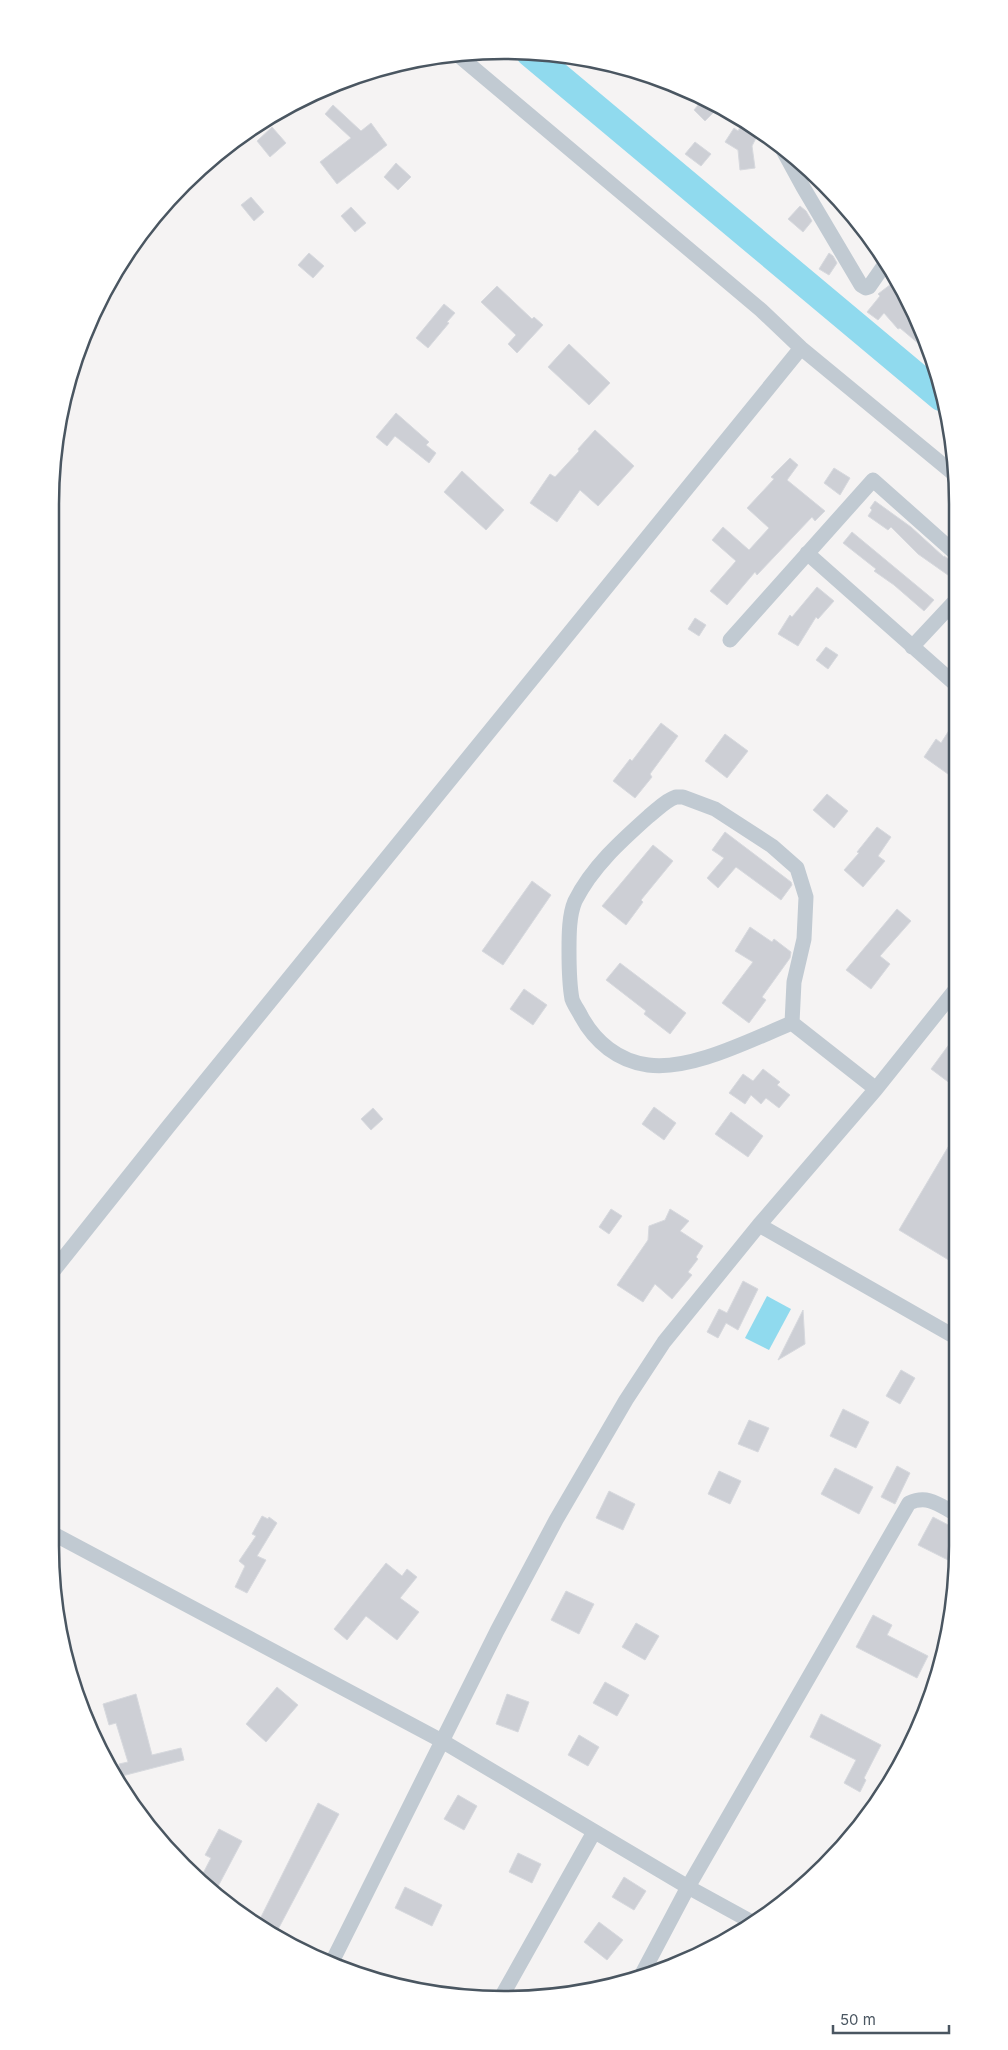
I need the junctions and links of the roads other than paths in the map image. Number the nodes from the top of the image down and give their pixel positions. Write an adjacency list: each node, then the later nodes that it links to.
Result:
1 (466, 61): 4 (street)
2 (790, 162): 3 (street)
3 (882, 269)
4 (801, 348): 5 (street); 16 (street)
5 (947, 469)
6 (949, 548): 7 (street)
7 (807, 554): 9 (street); 10 (street)
8 (949, 607): 10 (street)
9 (730, 640)
10 (912, 646): 11 (street)
11 (949, 679)
12 (949, 998): 14 (street)
13 (792, 1023): 13 (street); 14 (street)
14 (876, 1089): 15 (street)
15 (759, 1225): 17 (street); 20 (street)
16 (59, 1264)
17 (949, 1333)
18 (949, 1510): 22 (street)
19 (59, 1537): 20 (street)
20 (442, 1740): 21 (street); 24 (street)
21 (594, 1832): 22 (street); 26 (street)
22 (688, 1887): 23 (street); 25 (street)
23 (746, 1919)
24 (334, 1957)
25 (645, 1969)
26 (505, 1991)

